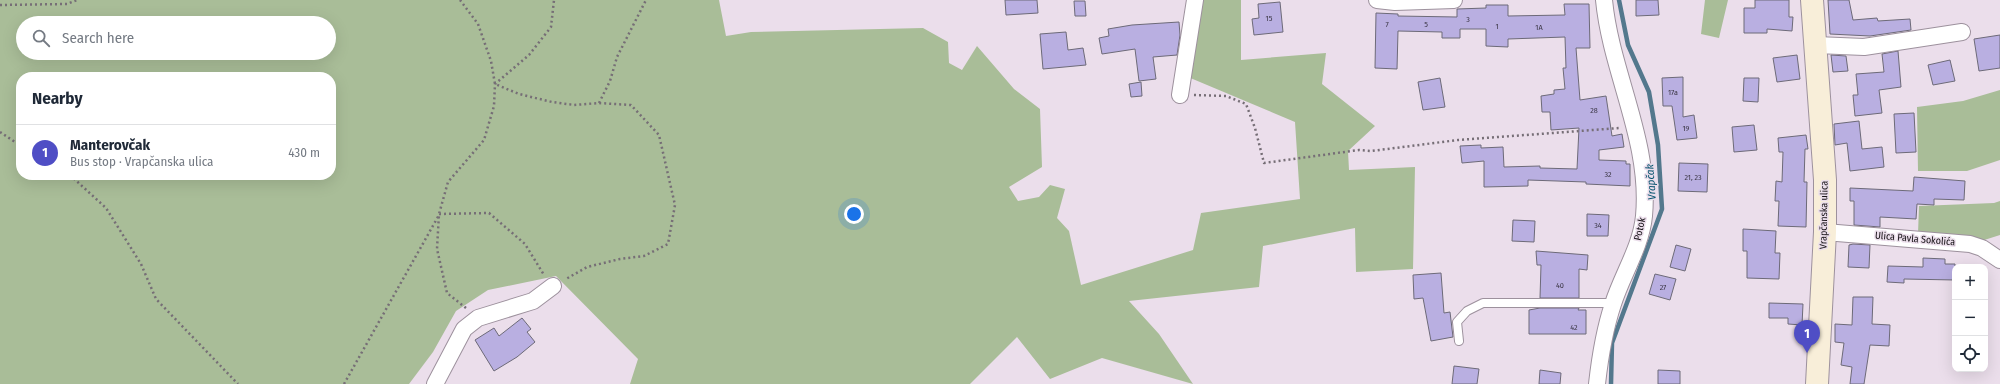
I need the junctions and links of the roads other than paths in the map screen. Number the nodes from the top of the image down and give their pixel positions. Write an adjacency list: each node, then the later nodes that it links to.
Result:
1 (1195, 0): 8 (street)
2 (1377, 0): 3 (street)
3 (1454, 0)
4 (1604, 0): 12 (street, Potok)
5 (1812, 0): 7 (main road, Vrapčanska ulica)
6 (1962, 32): 7 (street)
7 (1816, 45): 9 (main road, Vrapčanska ulica)
8 (1180, 95)
9 (1825, 232): 10 (street, Ulica Pavla Sokolića); 16 (main road, Vrapčanska ulica)
10 (2000, 260)
11 (553, 286): 14 (street)
12 (1613, 303): 13 (lane); 15 (street, Potok)
13 (1459, 341)
14 (435, 384)
15 (1597, 384)
16 (1817, 384)

